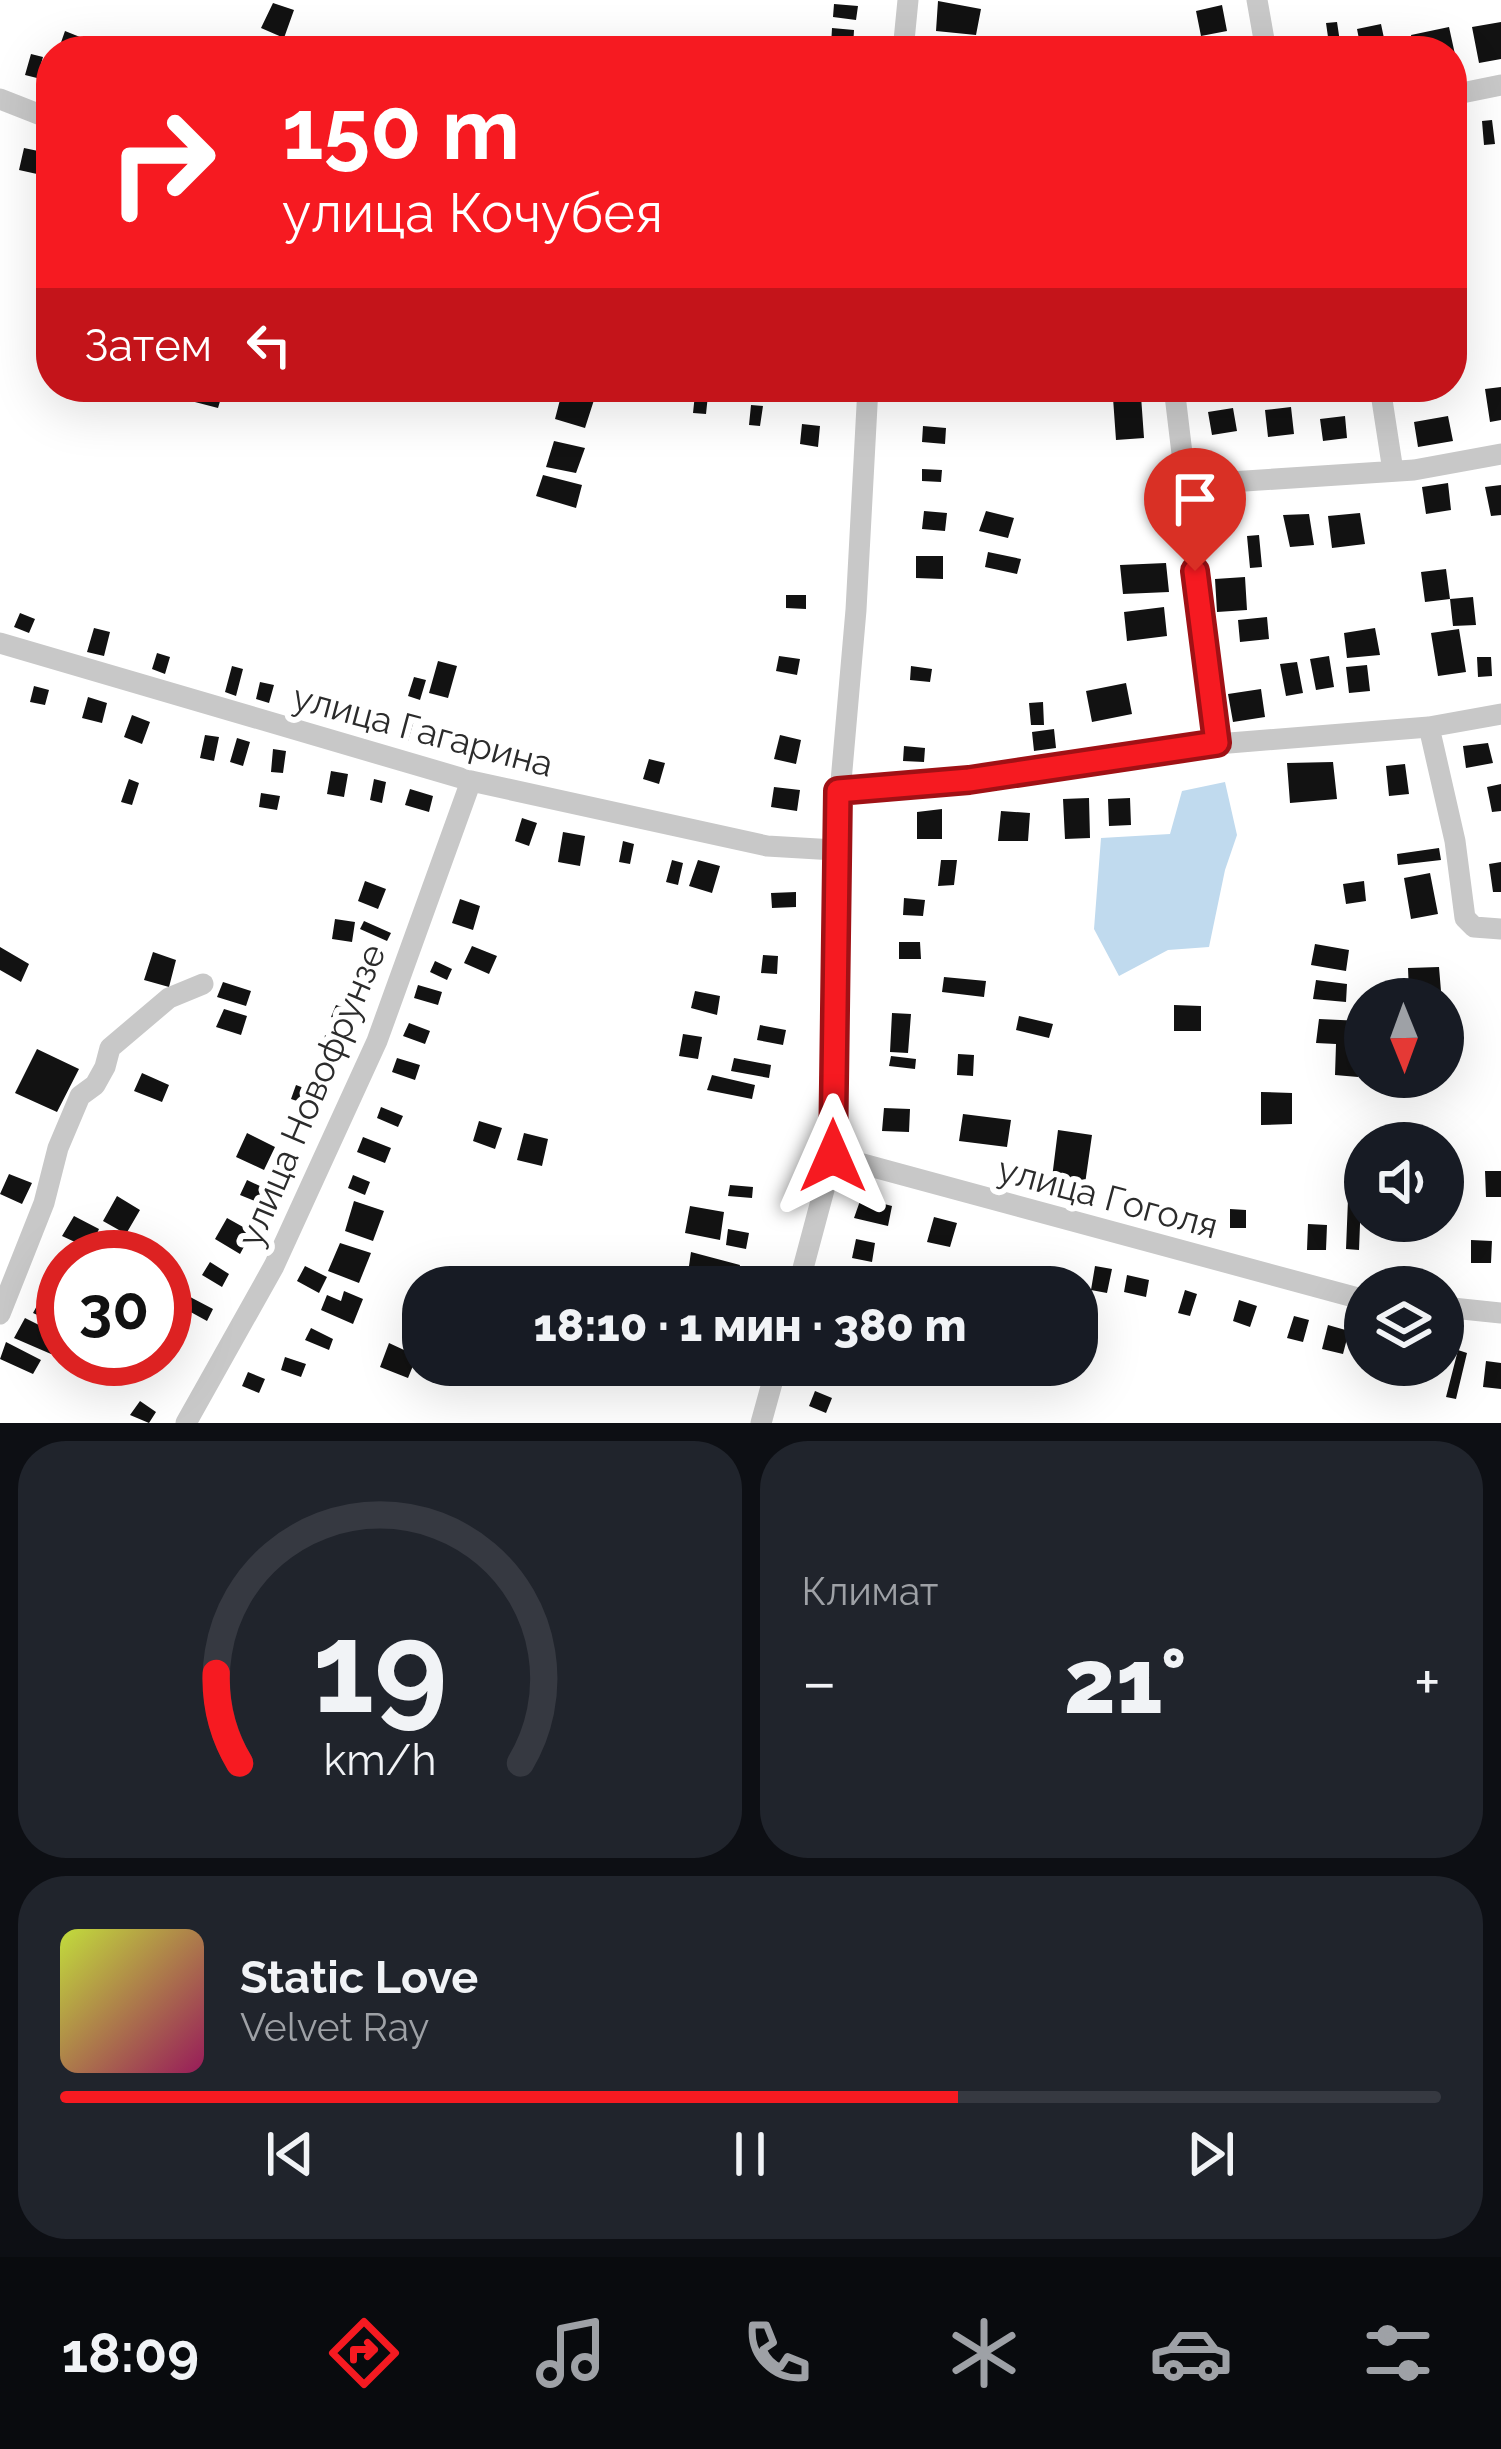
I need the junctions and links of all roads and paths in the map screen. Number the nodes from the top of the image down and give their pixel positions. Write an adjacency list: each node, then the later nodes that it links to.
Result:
1 (908, 0): 3 (street)
2 (1257, 0): 4 (street)
3 (904, 36)
4 (1263, 36)
5 (1501, 85): 6 (street)
6 (1467, 92)
7 (0, 99): 8 (street)
8 (36, 113)
9 (867, 402): 20 (street)
10 (1176, 402): 14 (street)
11 (1382, 402): 13 (street)
12 (1501, 454): 13 (street)
13 (1393, 471): 14 (street)
14 (1184, 485): 18 (street)
15 (0, 643): 19 (street, улица Гагарина)
16 (1501, 714): 17 (street)
17 (1429, 728): 18 (street); 22 (street)
18 (1217, 743): 20 (street)
19 (471, 781): 21 (street, улица Гагарина); 31 (street, улица Новофрунзе)
20 (838, 791): 21 (street)
21 (835, 850): 24 (street)
22 (1501, 929)
23 (203, 983): 29 (street)
24 (833, 1156): 25 (street); 26 (street, улица Гоголя)
25 (804, 1266)
26 (1344, 1294)
27 (1464, 1309): 28 (street)
28 (1501, 1313)
29 (0, 1314)
30 (771, 1386): 32 (street)
31 (185, 1423)
32 (761, 1423)

